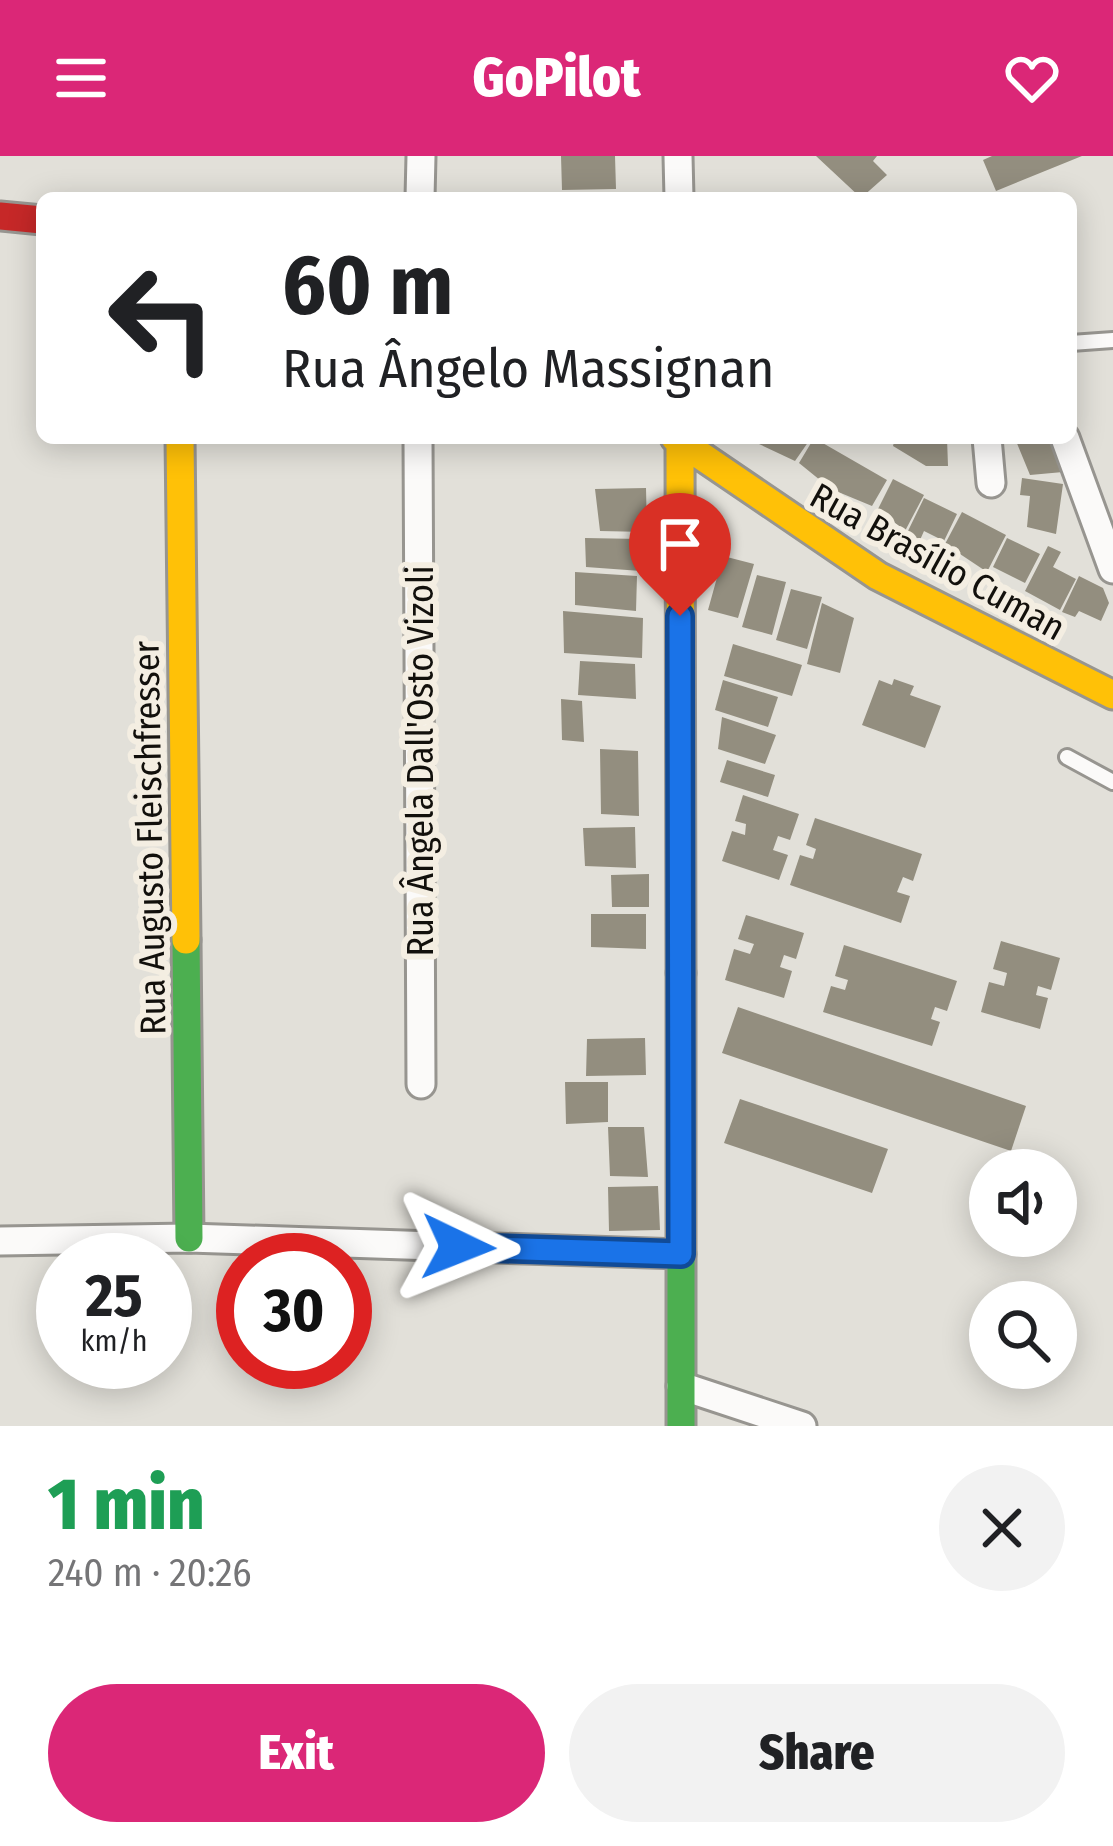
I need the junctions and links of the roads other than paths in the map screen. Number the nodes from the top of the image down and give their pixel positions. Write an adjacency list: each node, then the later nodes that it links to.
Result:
1 (421, 156): 3 (street)
2 (678, 156): 4 (street)
3 (420, 192)
4 (679, 192)
5 (0, 216): 6 (street)
6 (36, 219)
7 (1113, 340): 8 (lane)
8 (1077, 343)
9 (181, 444): 21 (street, Rua Augusto Fleischfresser)
10 (418, 444): 20 (street, Rua Ângela Dall'Osto Vizoli)
11 (678, 444): 25 (street)
12 (685, 444): 17 (street, Rua Brasílio Cuman)
13 (988, 444): 15 (street)
14 (1067, 444): 16 (street)
15 (991, 483)
16 (1113, 569)
17 (1113, 695)
18 (1067, 757): 19 (lane)
19 (1113, 782)
20 (421, 1084)
21 (189, 1233)
22 (192, 1238): 25 (street)
23 (36, 1240): 24 (street)
24 (0, 1241)
25 (681, 1254): 26 (street)
26 (681, 1386): 27 (street); 28 (street)
27 (681, 1426)
28 (802, 1426)

